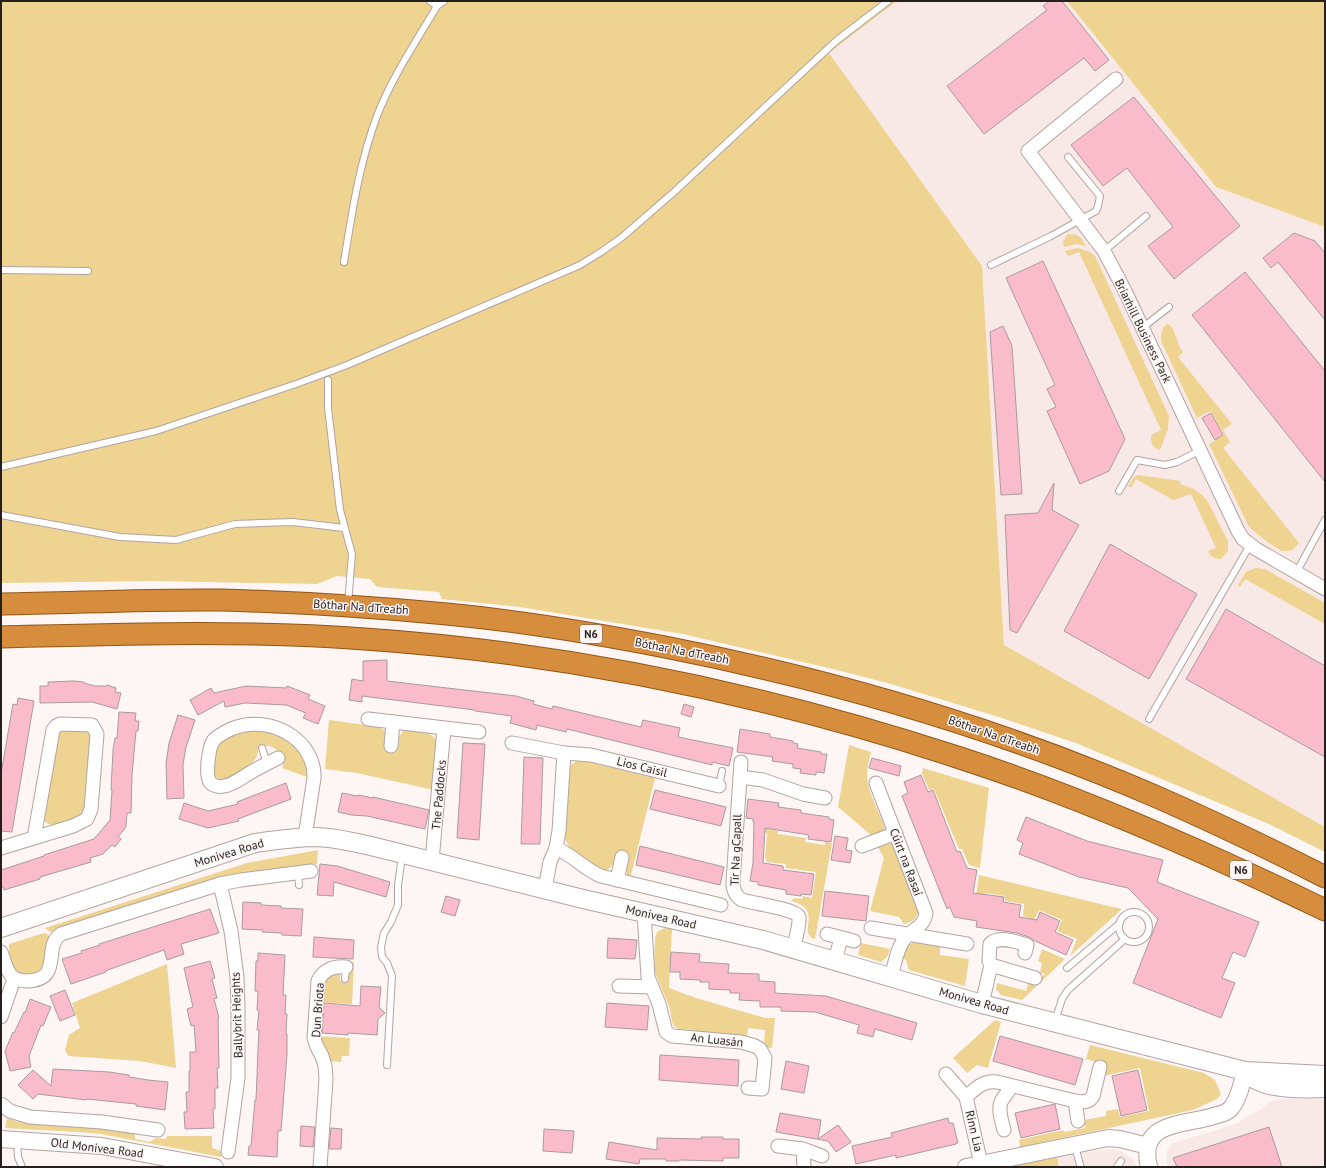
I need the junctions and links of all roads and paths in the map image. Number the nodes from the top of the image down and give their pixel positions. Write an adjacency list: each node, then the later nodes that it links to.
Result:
1 (430, 1): 4 (lane)
2 (444, 1): 4 (lane)
3 (888, 1): 18 (lane)
4 (437, 6): 10 (lane)
5 (1116, 79): 8 (street, Briarhill Business Park)
6 (1068, 157): 8 (lane)
7 (1146, 216): 9 (lane)
8 (1081, 220): 9 (street, Briarhill Business Park); 11 (lane)
9 (1104, 251): 15 (street, Briarhill Business Park)
10 (344, 262)
11 (991, 265)
12 (1, 270): 13 (lane)
13 (88, 271)
14 (1169, 307): 15 (lane)
15 (1142, 328): 17 (street, Briarhill Business Park)
16 (328, 380): 22 (lane)
17 (1199, 451): 19 (lane); 23 (street, Briarhill Business Park)
18 (1, 467)
19 (1119, 491)
20 (1, 515): 22 (lane)
21 (1325, 520): 24 (lane)
22 (344, 528): 27 (lane)
23 (1250, 544): 24 (street, Briarhill Business Park); 30 (lane)
24 (1296, 573): 25 (street, Briarhill Business Park)
25 (1325, 590)
26 (1, 604): 27 (highway, Bóthar Na dTreabh / N6)
27 (348, 606): 55 (highway, Bóthar Na dTreabh / N6)
28 (1, 637): 60 (highway, N6)
29 (368, 719): 31 (street)
30 (1149, 719)
31 (393, 722): 32 (street); 35 (street)
32 (444, 728): 33 (street); 53 (street, The Paddocks)
33 (479, 732)
34 (512, 743): 37 (street, Lios Caisil)
35 (391, 746)
36 (262, 748): 38 (lane)
37 (564, 753): 43 (street, Lios Caisil); 50 (street)
38 (273, 760): 46 (street)
39 (741, 762): 41 (street, Tír Na gCapall)
40 (722, 771): 43 (lane)
41 (740, 776): 44 (street); 69 (street, Tír Na gCapall)
42 (876, 783): 45 (street, Cúirt na Rasaí)
43 (719, 786)
44 (825, 798)
45 (896, 833): 48 (street); 66 (street, Cúirt na Rasaí)
46 (305, 837): 51 (main road, Monivea Road); 63 (main road, Monivea Road)
47 (34, 838): 47 (street); 49 (street)
48 (862, 846)
49 (1, 848)
50 (556, 848): 56 (street); 58 (street)
51 (402, 853): 53 (main road, Monivea Road); 84 (lane)
52 (622, 857): 56 (street)
53 (432, 861): 58 (main road, Monivea Road)
54 (303, 876): 57 (street)
55 (1325, 877)
56 (617, 880): 59 (street)
57 (220, 884): 78 (street); 102 (street, Ballybrit Heights)
58 (545, 889): 61 (main road, Monivea Road)
59 (721, 905)
60 (1325, 910)
61 (644, 913): 69 (main road, Monivea Road); 80 (street, An Luasán)
62 (1120, 924): 67 (lane); 67 (lane); 74 (lane)
63 (1, 928)
64 (870, 928): 66 (street)
65 (827, 934): 72 (street)
66 (909, 934): 68 (street); 76 (street, Cúirt na Rasaí)
67 (1125, 939): 83 (lane)
68 (967, 944)
69 (793, 949): 72 (main road, Monivea Road)
70 (1, 952): 78 (street)
71 (1025, 953): 73 (street)
72 (835, 961): 76 (main road, Monivea Road)
73 (991, 965): 77 (street); 81 (street)
74 (1067, 968)
75 (346, 973): 108 (street, Dun Briota)
76 (891, 977): 81 (main road, Monivea Road)
77 (1035, 978)
78 (14, 979): 82 (street)
79 (619, 986): 80 (street)
80 (651, 987): 90 (street, An Luasán)
81 (982, 1004): 83 (main road, Monivea Road)
82 (1, 1017)
83 (1055, 1023): 86 (main road, Monivea Road)
84 (387, 1065)
85 (1100, 1067): 93 (street)
86 (1245, 1071): 88 (main road, Monivea Road); 91 (main road); 101 (street)
87 (946, 1074): 92 (street, Rinn Lia)
88 (1325, 1075)
89 (1011, 1086): 92 (street, Rinn Lia); 93 (street, Rinn Lia); 96 (street)
90 (748, 1088)
91 (1325, 1088)
92 (966, 1097): 105 (street, Rinn Lia)
93 (1075, 1101): 95 (street)
94 (1, 1104): 97 (street)
95 (1078, 1121)
96 (1004, 1130)
97 (151, 1131)
98 (9, 1139): 106 (lane); 107 (street, Old Monivea Road)
99 (1075, 1145): 101 (street); 105 (street); 110 (lane)
100 (778, 1146): 103 (street)
101 (1148, 1146): 111 (street)
102 (227, 1148)
103 (803, 1149): 104 (street); 109 (street)
104 (822, 1156)
105 (974, 1166)
106 (22, 1167)
107 (215, 1167)
108 (320, 1167)
109 (804, 1167)
110 (1082, 1167)
111 (1149, 1167)

